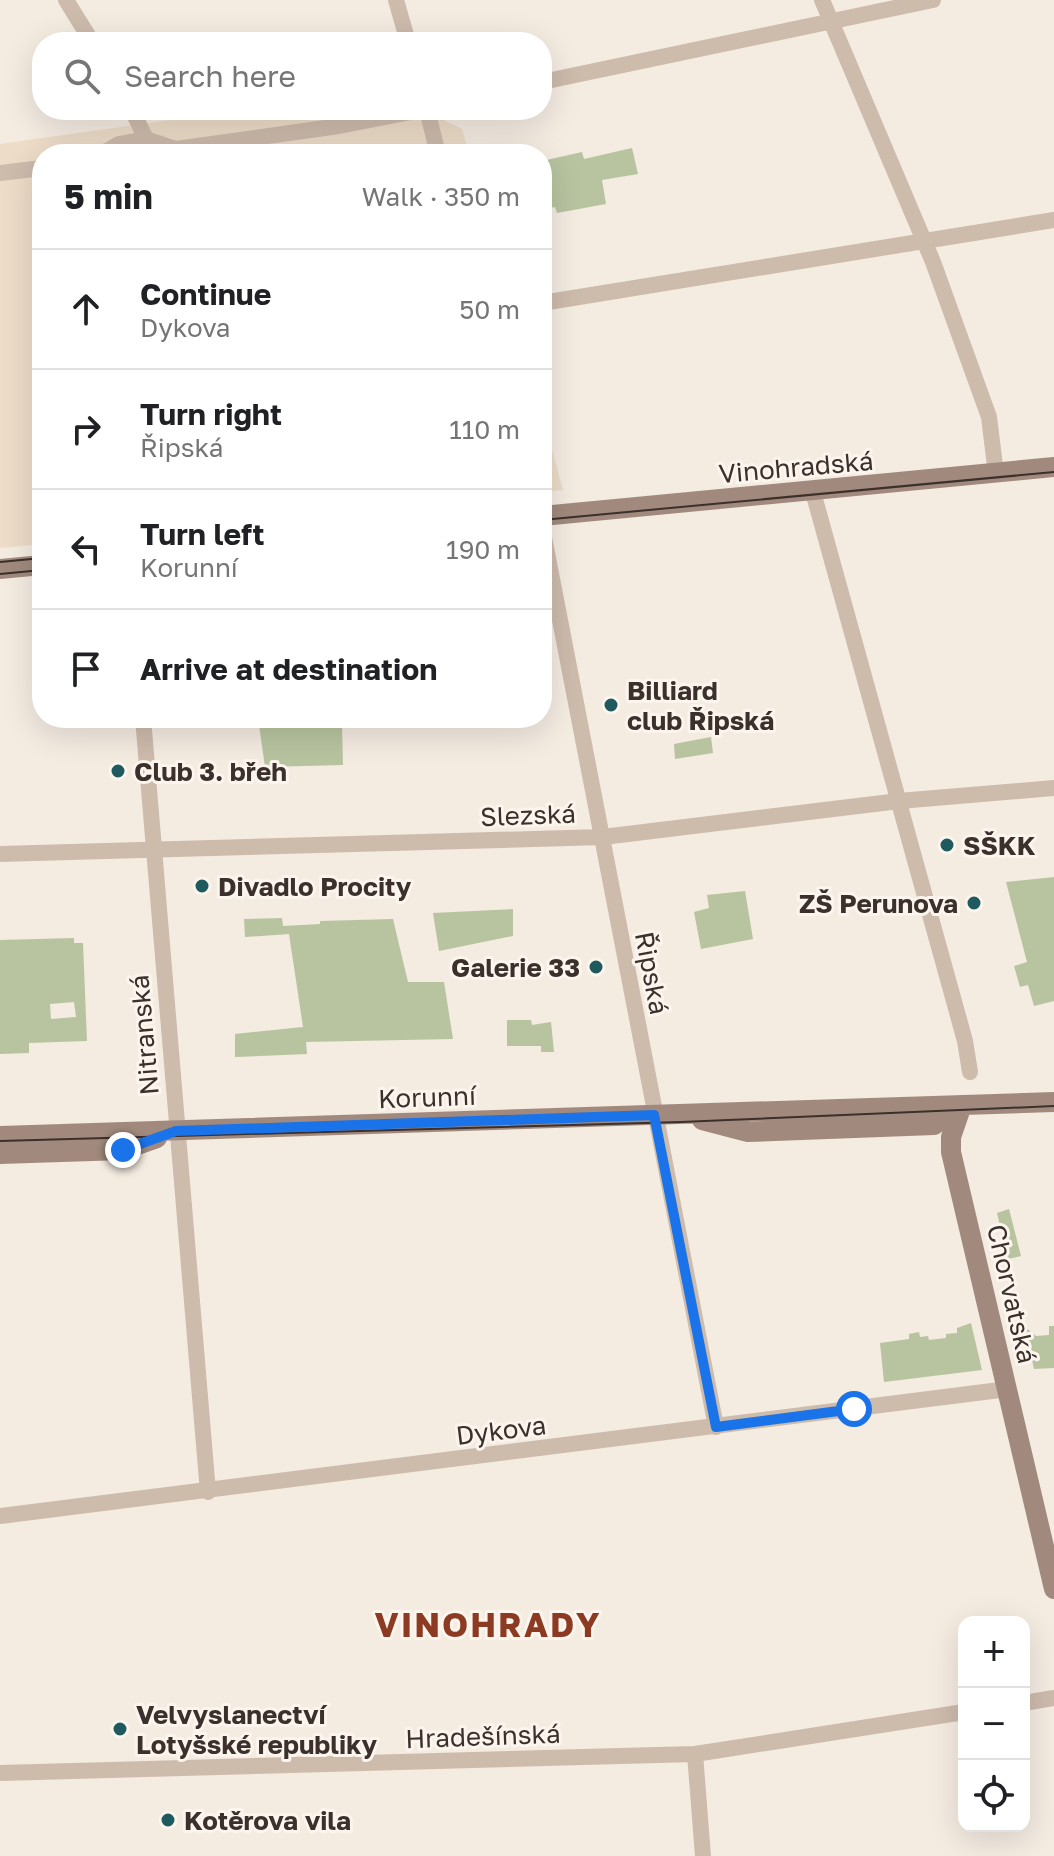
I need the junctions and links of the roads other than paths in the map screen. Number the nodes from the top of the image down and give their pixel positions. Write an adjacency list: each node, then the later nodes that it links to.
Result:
1 (66, 0): 6 (street)
2 (396, 0): 7 (street)
3 (822, 0): 5 (street)
4 (933, 0): 5 (street)
5 (830, 22): 8 (street); 20 (street)
6 (86, 32)
7 (405, 32)
8 (552, 80)
9 (137, 120): 12 (street)
10 (370, 120): 15 (street)
11 (430, 120): 16 (street)
12 (146, 139): 13 (street); 14 (street)
13 (119, 144)
14 (161, 144)
15 (211, 144)
16 (436, 144)
17 (32, 169): 18 (street)
18 (0, 173)
19 (1054, 220): 20 (street)
20 (924, 241): 21 (street); 23 (street)
21 (552, 301)
22 (1054, 467): 23 (street, Vinohradská)
23 (996, 474): 24 (street, Vinohradská)
24 (813, 492): 25 (street, Vinohradská); 31 (street)
25 (552, 515)
26 (32, 566): 27 (street)
27 (0, 569)
28 (552, 578): 32 (street, Řipská)
29 (144, 728): 33 (street, Nitranská)
30 (1054, 788): 31 (street, Slezská)
31 (899, 801): 32 (street, Slezská); 35 (street)
32 (603, 837): 33 (street, Slezská); 38 (street, Řipská)
33 (153, 848): 34 (street, Slezská); 39 (street, Nitranská)
34 (0, 854)
35 (970, 1072)
36 (1054, 1102): 37 (street, Korunní)
37 (962, 1105): 38 (street, Korunní); 42 (street, Chorvatská)
38 (654, 1115): 39 (street, Korunní); 43 (street, Řipská)
39 (176, 1131): 40 (street, Korunní); 41 (street, Korunní); 44 (street, Nitranská)
40 (0, 1136)
41 (0, 1154)
42 (1008, 1389): 43 (street, Dykova); 46 (street, Chorvatská)
43 (716, 1427): 44 (street, Dykova)
44 (208, 1492): 45 (street, Dykova)
45 (0, 1516)
46 (1054, 1589)
47 (1054, 1698): 48 (street)
48 (1030, 1702)
49 (958, 1713): 50 (street, Hradešínská)
50 (695, 1754): 51 (street, Hradešínská); 52 (street)
51 (0, 1773)
52 (703, 1856)

